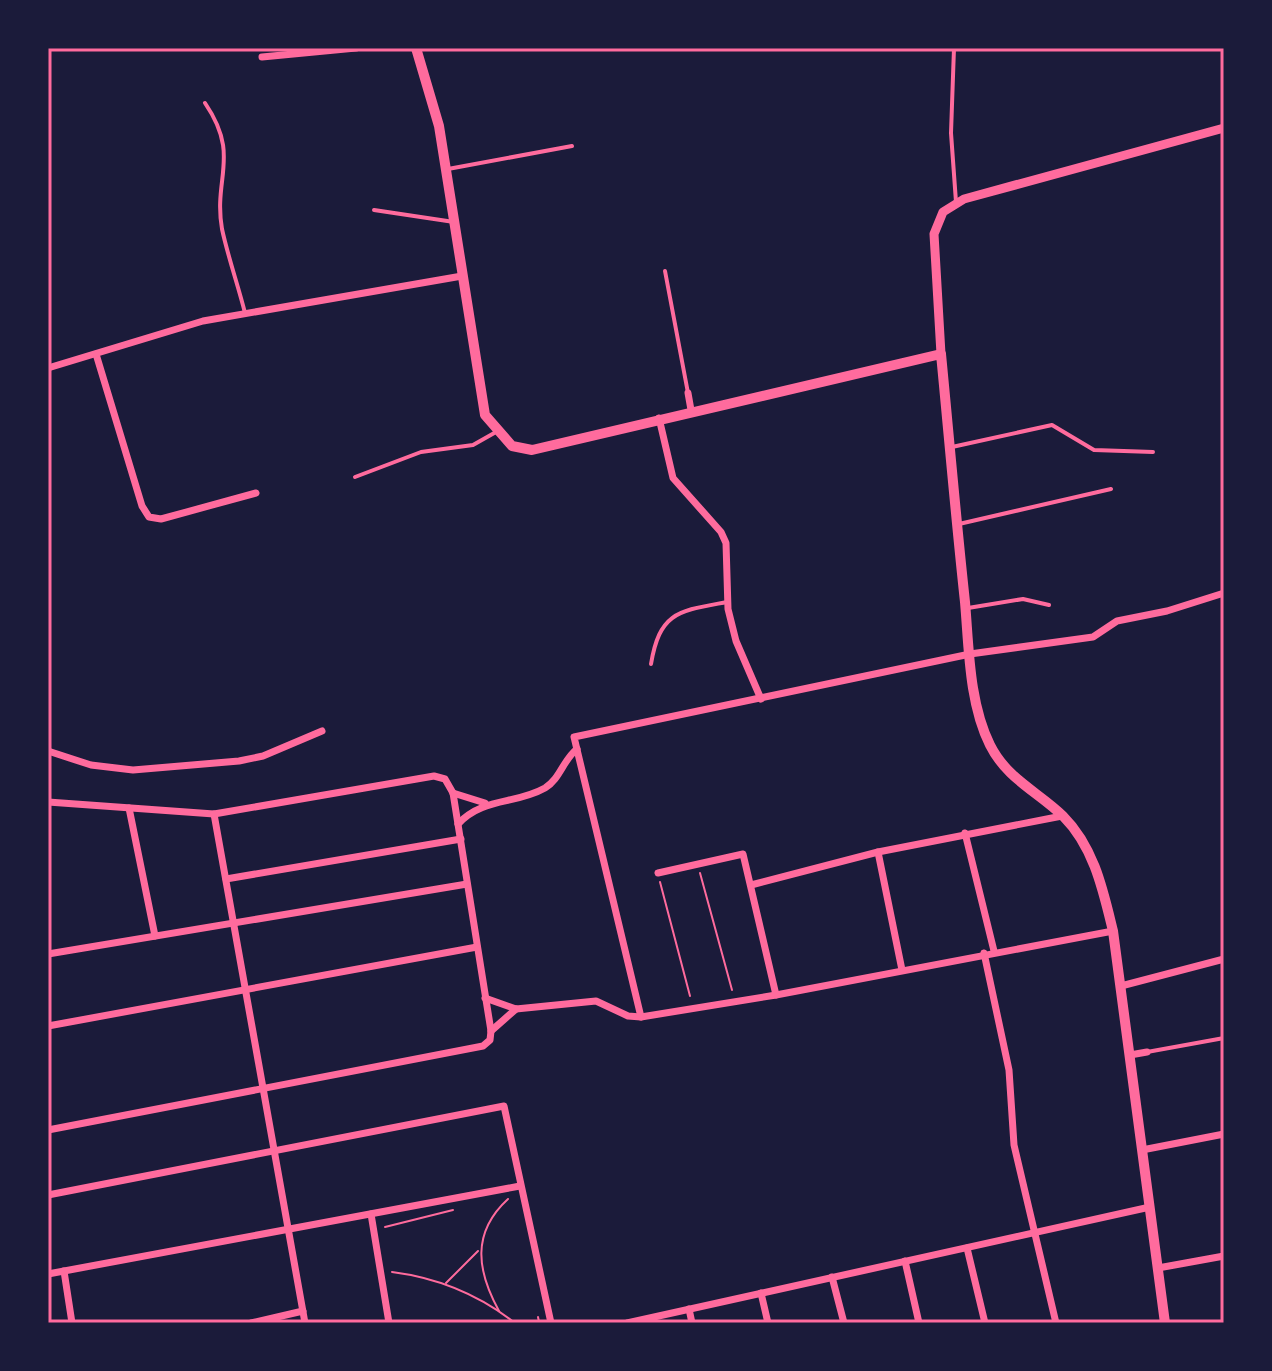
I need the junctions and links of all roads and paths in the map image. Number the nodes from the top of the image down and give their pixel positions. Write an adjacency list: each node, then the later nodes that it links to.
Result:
1 (356, 48): 4 (street)
2 (416, 48): 8 (main road)
3 (954, 48): 9 (lane)
4 (262, 57)
5 (205, 103): 14 (lane)
6 (1224, 128): 9 (street)
7 (572, 146): 8 (lane)
8 (446, 169): 11 (main road)
9 (956, 204): 16 (street)
10 (374, 210): 11 (lane)
11 (454, 222): 13 (main road)
12 (665, 271): 18 (lane)
13 (462, 276): 14 (street); 21 (main road)
14 (245, 313): 15 (street)
15 (96, 354): 17 (street); 26 (street)
16 (941, 354): 19 (main road); 22 (main road)
17 (48, 368)
18 (688, 393): 19 (street)
19 (691, 410): 20 (main road)
20 (659, 418): 21 (main road); 29 (street)
21 (496, 432): 24 (lane)
22 (950, 448): 23 (lane); 27 (main road)
23 (1153, 452)
24 (355, 477)
25 (1111, 489): 27 (lane)
26 (256, 493)
27 (957, 524): 31 (main road)
28 (1224, 593): 32 (street)
29 (727, 602): 33 (lane); 34 (street)
30 (1049, 605): 31 (lane)
31 (965, 608): 32 (main road)
32 (970, 654): 34 (street); 43 (main road)
33 (651, 664)
34 (761, 699): 36 (street)
35 (322, 731): 37 (street)
36 (577, 749): 40 (street); 69 (street)
37 (48, 751)
38 (453, 793): 40 (street); 42 (street); 44 (street)
39 (48, 802): 41 (street)
40 (487, 803): 44 (street)
41 (129, 808): 42 (street); 55 (street)
42 (214, 814): 50 (street)
43 (1062, 816): 45 (street); 54 (main road)
44 (458, 824): 46 (street)
45 (965, 833): 47 (street); 57 (street)
46 (461, 839): 50 (street); 51 (street)
47 (878, 852): 52 (street); 61 (street)
48 (698, 864): 49 (street); 52 (street); 66 (path)
49 (659, 877): 68 (path)
50 (226, 879): 53 (street)
51 (467, 884): 53 (street); 56 (street)
52 (751, 885): 64 (street)
53 (233, 923): 55 (street); 63 (street)
54 (1113, 931): 57 (street); 62 (main road)
55 (155, 936): 59 (street)
56 (477, 947): 63 (street); 65 (street)
57 (994, 951): 58 (street)
58 (984, 953): 61 (street); 88 (street)
59 (48, 954)
60 (1224, 959): 62 (street)
61 (902, 970): 64 (street)
62 (1121, 986): 74 (main road)
63 (246, 990): 70 (street); 75 (street)
64 (776, 995): 66 (street)
65 (485, 998): 67 (street); 71 (street)
66 (735, 1002): 68 (street)
67 (516, 1009): 69 (street); 71 (street)
68 (693, 1009): 69 (street)
69 (641, 1017)
70 (48, 1026)
71 (490, 1036): 75 (street)
72 (1224, 1038): 73 (lane)
73 (1147, 1052): 74 (street)
74 (1130, 1055): 78 (main road)
75 (264, 1090): 76 (street); 79 (street)
76 (48, 1130)
77 (1224, 1134): 78 (street)
78 (1142, 1150): 83 (main road)
79 (275, 1151): 80 (street); 81 (street); 87 (street)
80 (520, 1186): 85 (street); 110 (street)
81 (48, 1195)
82 (498, 1199): 90 (path)
83 (1150, 1207): 88 (street); 93 (main road)
84 (455, 1210): 86 (path)
85 (371, 1214): 87 (street); 107 (street)
86 (382, 1228)
87 (289, 1229): 94 (street); 102 (street)
88 (1033, 1233): 89 (street); 117 (street)
89 (967, 1248): 92 (street); 116 (street)
90 (479, 1251): 98 (path); 103 (path)
91 (1224, 1256): 93 (street)
92 (905, 1261): 97 (street); 115 (street)
93 (1158, 1268): 118 (main road)
94 (64, 1271): 96 (street); 104 (street)
95 (391, 1272): 98 (path)
96 (48, 1274)
97 (832, 1277): 99 (street); 114 (street)
98 (446, 1283): 103 (path)
99 (761, 1293): 101 (street); 113 (street)
100 (536, 1308): 109 (path)
101 (689, 1309): 111 (street); 112 (street)
102 (303, 1311): 105 (street); 106 (street)
103 (499, 1312): 108 (path)
104 (72, 1323)
105 (251, 1323)
106 (305, 1323)
107 (389, 1323)
108 (515, 1323)
109 (533, 1323)
110 (551, 1323)
111 (627, 1323)
112 (692, 1323)
113 (768, 1323)
114 (844, 1323)
115 (919, 1323)
116 (985, 1323)
117 (1056, 1323)
118 (1165, 1323)

